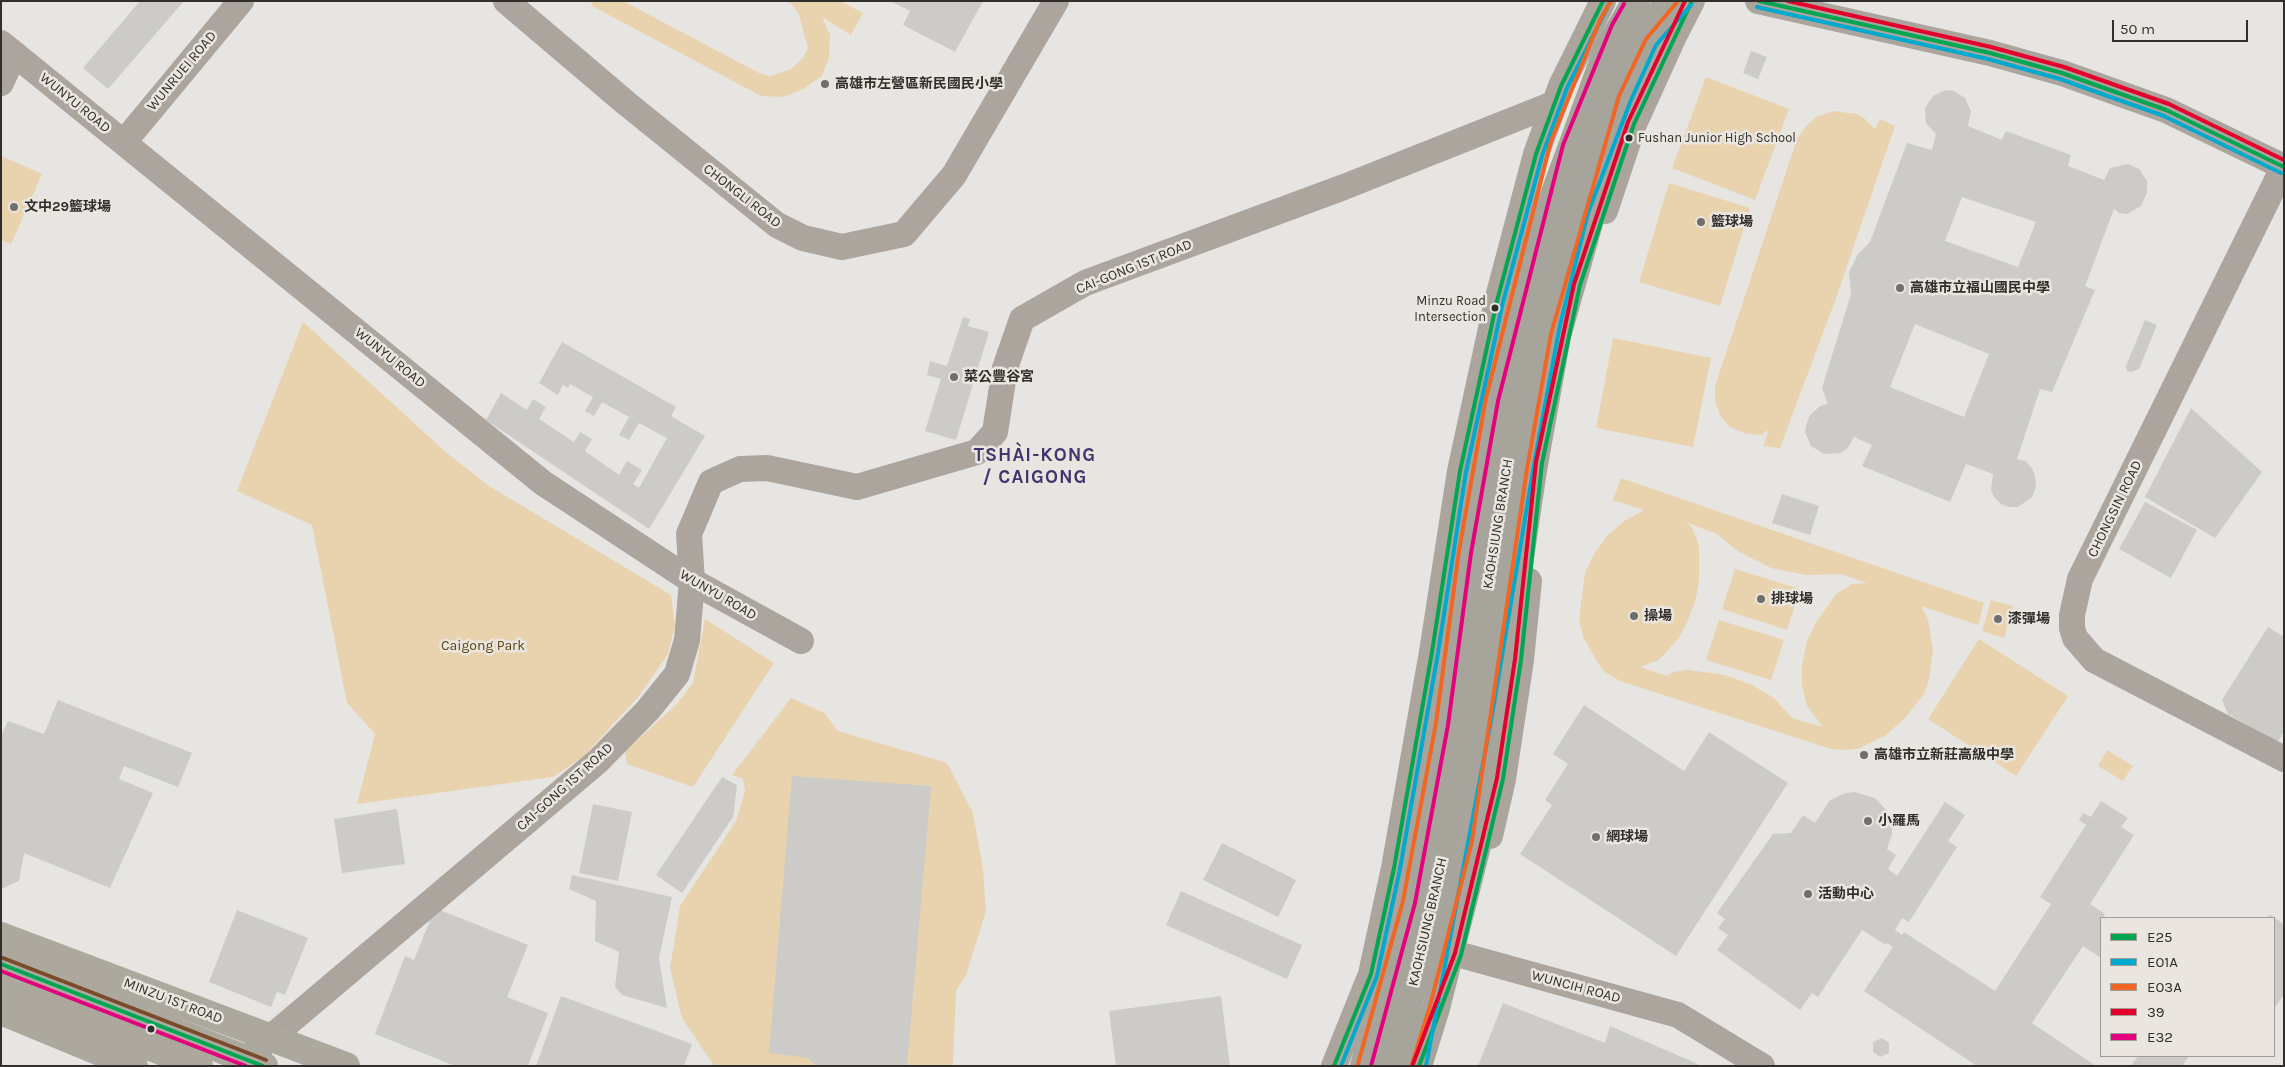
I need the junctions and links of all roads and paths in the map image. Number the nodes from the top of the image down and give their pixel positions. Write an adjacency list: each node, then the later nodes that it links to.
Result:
1 (241, 1): 15 (street, WUNRUEI ROAD)
2 (506, 1): 3 (street, CHONGLI ROAD)
3 (1056, 1)
4 (1603, 1): 14 (street)
5 (1619, 1): 17 (highway)
6 (1636, 1): 17 (highway, KAOHSIUNG BRANCH)
7 (1668, 1): 37 (highway, KAOHSIUNG BRANCH, bridge)
8 (1686, 1): 13 (street)
9 (1692, 1): 23 (street)
10 (1758, 1): 16 (street)
11 (8, 48): 12 (street); 15 (street, WUNYU ROAD)
12 (1, 83)
13 (1625, 98): 23 (street); 30 (highway, bridge)
14 (1554, 104): 18 (street, CAI-GONG 1ST ROAD); 21 (street)
15 (124, 142): 18 (street, WUNYU ROAD)
16 (2284, 167): 20 (street, CHONGSIN ROAD)
17 (1525, 274): 36 (highway, KAOHSIUNG BRANCH, bridge)
18 (692, 581): 19 (street, WUNYU ROAD); 29 (street, CAI-GONG 1ST ROAD)
19 (801, 641)
20 (2284, 759)
21 (1380, 934): 23 (street, WUNCIH ROAD); 35 (street)
22 (1, 936): 25 (main road, MINZU 1ST ROAD)
23 (1451, 952): 30 (street); 38 (street, WUNCIH ROAD)
24 (1, 964): 27 (main road, MINZU 1ST ROAD)
25 (92, 970): 27 (main road); 29 (main road, MINZU 1ST ROAD)
26 (1, 988): 33 (main road)
27 (81, 996): 31 (main road, MINZU 1ST ROAD)
28 (1, 1011): 32 (main road)
29 (272, 1038): 31 (street, CAI-GONG 1ST ROAD); 34 (main road, MINZU 1ST ROAD)
30 (1420, 1062)
31 (248, 1064)
32 (134, 1066)
33 (199, 1066)
34 (346, 1066)
35 (1334, 1066)
36 (1364, 1066)
37 (1391, 1066)
38 (1762, 1066)

